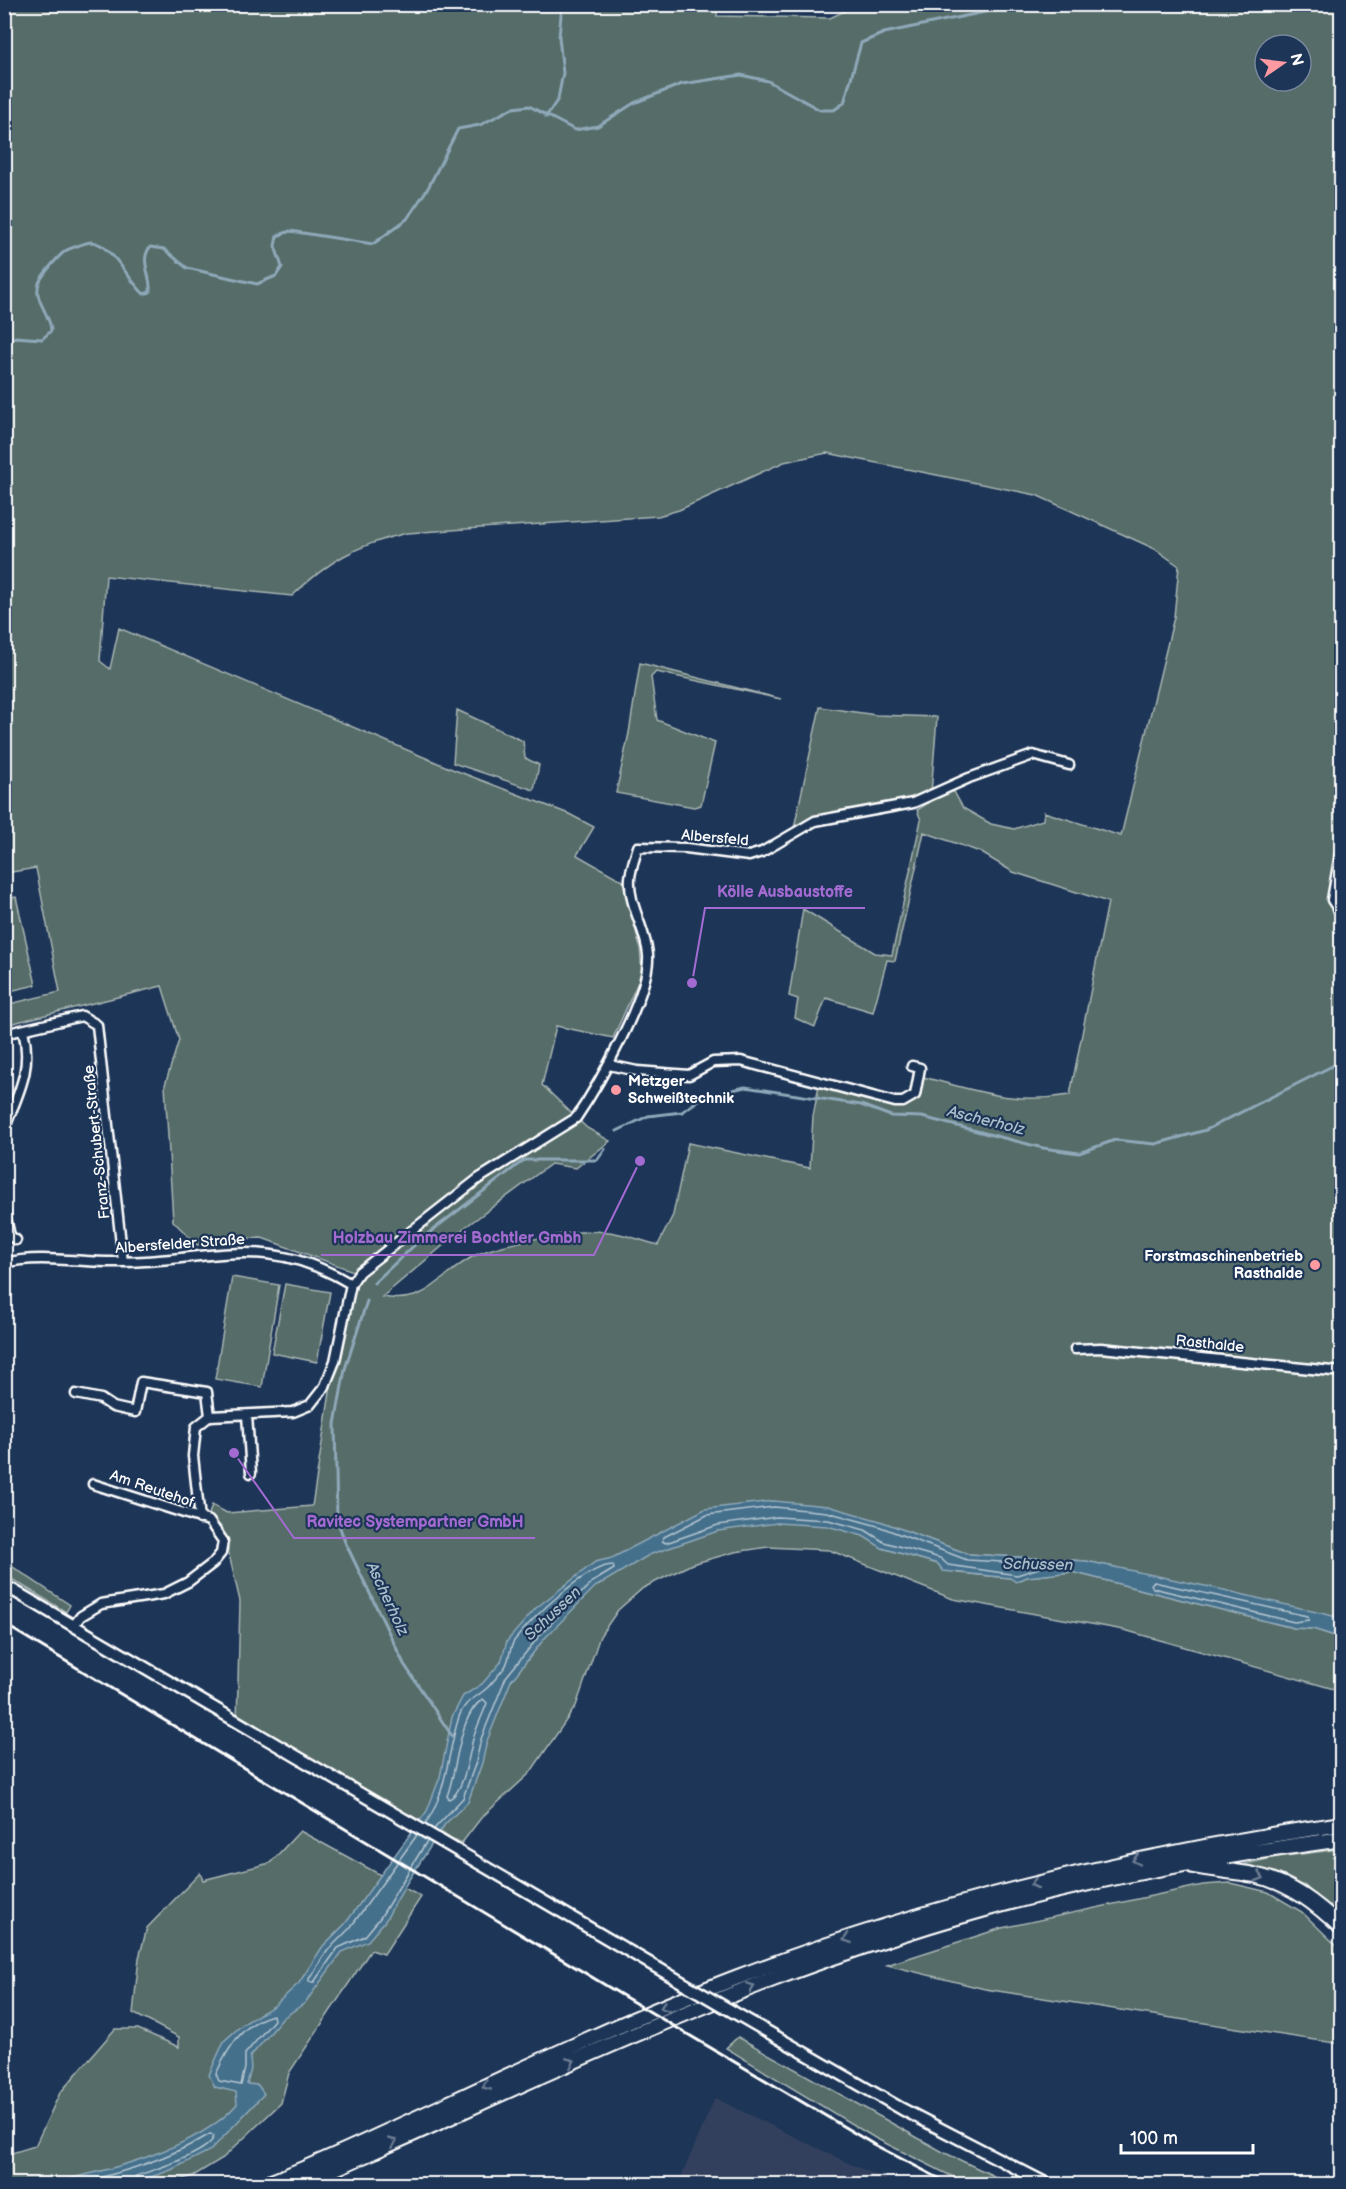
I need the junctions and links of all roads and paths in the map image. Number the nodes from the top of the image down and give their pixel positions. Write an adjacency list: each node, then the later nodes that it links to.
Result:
1 (1069, 765): 6 (street, Albersfeld)
2 (1341, 842): 3 (street)
3 (1341, 915)
4 (23, 1030): 5 (street); 8 (street); 11 (street, Franz-Schubert-Straße)
5 (4, 1034)
6 (609, 1065): 7 (street); 13 (street, Albersfeld)
7 (912, 1066)
8 (4, 1130)
9 (4, 1209): 10 (street)
10 (16, 1240)
11 (123, 1262): 12 (street, Albersfelder Straße); 13 (street, Albersfelder Straße)
12 (4, 1263)
13 (351, 1284): 17 (street)
14 (1075, 1349): 15 (street, Rasthalde)
15 (1341, 1372)
16 (76, 1394): 18 (street)
17 (247, 1415): 18 (street); 19 (street)
18 (210, 1416): 21 (street, Am Reutehof)
19 (250, 1473)
20 (93, 1484): 21 (street, Am Reutehof)
21 (200, 1519): 23 (street)
22 (4, 1585): 23 (street)
23 (73, 1626): 31 (street, bridge)
24 (1341, 1824): 27 (highway)
25 (1341, 1839): 27 (highway)
26 (1182, 1858): 27 (highway); 27 (highway); 29 (highway, one-way to 29); 30 (highway, one-way to 26)
27 (1201, 1859): 28 (highway, one-way to 28)
28 (1341, 1928)
29 (266, 2184)
30 (300, 2184)
31 (1047, 2184)

